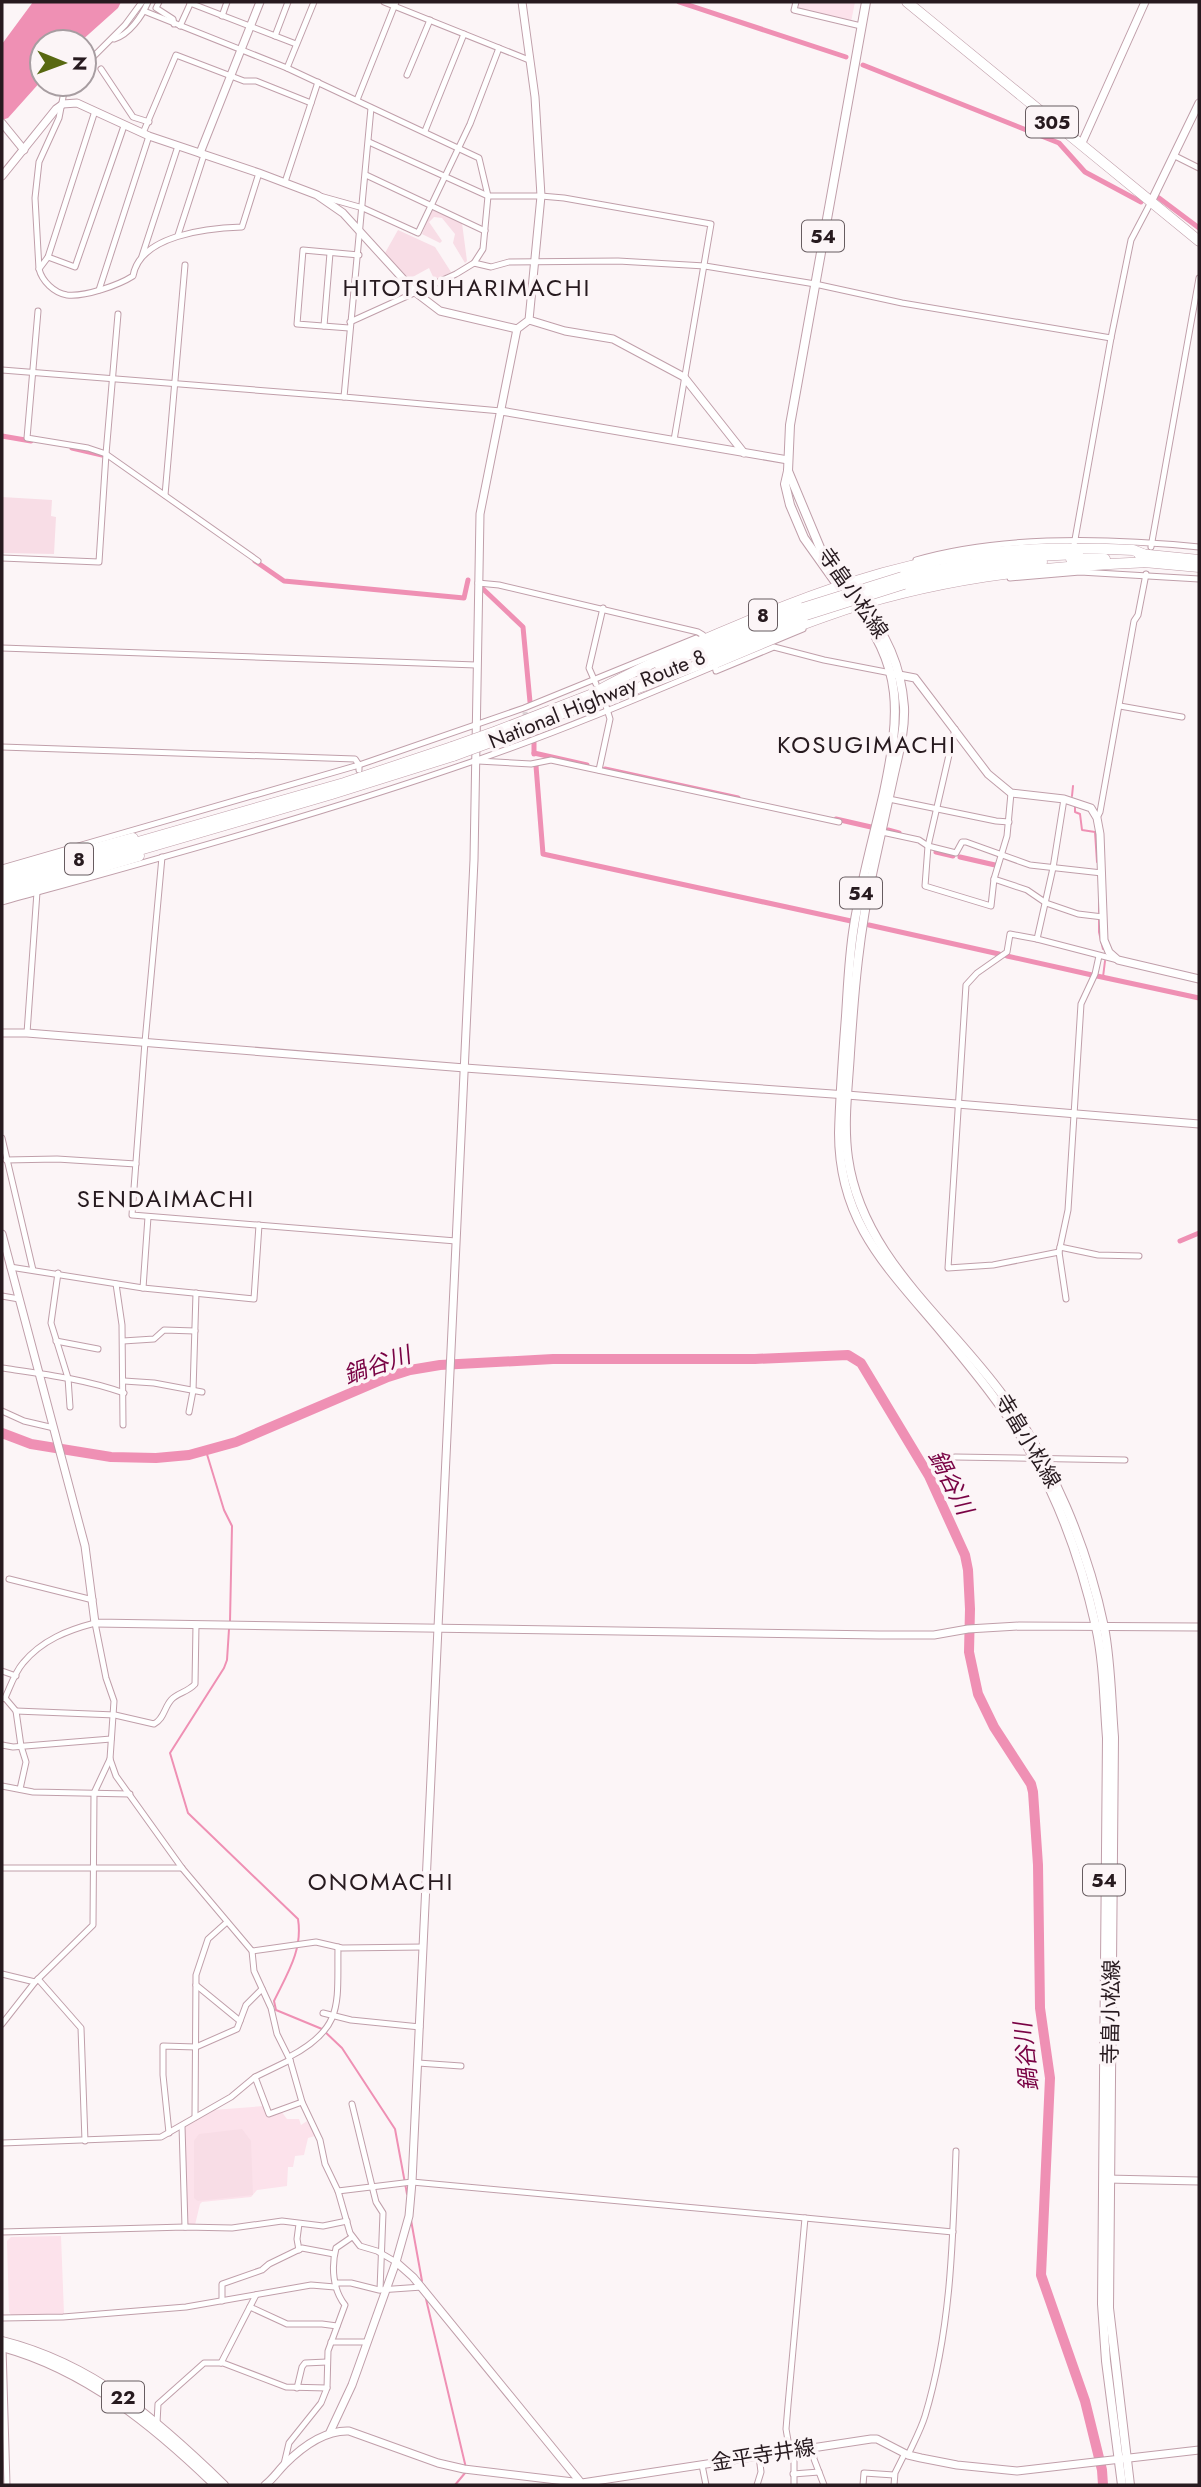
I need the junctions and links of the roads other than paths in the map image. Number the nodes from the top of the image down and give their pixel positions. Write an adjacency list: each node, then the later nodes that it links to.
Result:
1 (142, 2): 24 (street)
2 (148, 2): 16 (street)
3 (159, 2): 19 (street)
4 (191, 2): 17 (street); 19 (street)
5 (227, 2): 17 (street)
6 (260, 2): 21 (street)
7 (288, 2): 23 (street)
8 (314, 2): 25 (street)
9 (384, 2): 15 (street)
10 (522, 2): 29 (street)
11 (796, 2): 20 (street)
12 (866, 2): 20 (main road, 寺畠小松線 / 54)
13 (907, 2): 48 (highway, 305)
14 (1145, 2): 48 (street)
15 (396, 4): 18 (street); 36 (street)
16 (144, 11): 19 (street); 24 (street)
17 (222, 16): 21 (street)
18 (430, 20): 22 (street); 32 (street)
19 (177, 25): 27 (street)
20 (861, 26): 80 (main road, 寺畠小松線 / 54)
21 (250, 27): 23 (street); 27 (street)
22 (464, 34): 26 (street); 45 (street)
23 (275, 36): 25 (street)
24 (112, 40): 28 (street)
25 (296, 44): 30 (street)
26 (499, 48): 29 (street); 50 (street)
27 (241, 50): 30 (street); 33 (street)
28 (98, 53)
29 (529, 60): 61 (street)
30 (287, 68): 34 (street)
31 (101, 69): 43 (street)
32 (407, 75)
33 (230, 76): 37 (street); 43 (street); 52 (street)
34 (318, 82): 36 (street); 37 (street)
35 (64, 98): 39 (street)
36 (357, 100): 40 (street)
37 (311, 103): 59 (street)
38 (1199, 103): 53 (street)
39 (63, 104): 41 (street); 51 (street); 78 (street)
40 (371, 108): 45 (street); 47 (street)
41 (95, 111): 44 (street); 73 (street)
42 (2, 122): 51 (street)
43 (149, 122): 46 (street)
44 (124, 126): 46 (street); 73 (street)
45 (425, 131): 50 (street)
46 (146, 134): 49 (street); 81 (street)
47 (369, 142): 56 (street); 58 (street)
48 (1081, 145): 63 (highway, 305)
49 (178, 146): 52 (street); 72 (street)
50 (458, 148): 58 (street); 62 (street)
51 (24, 150): 57 (street)
52 (202, 154): 55 (street); 68 (street)
53 (1175, 156): 54 (street); 63 (street)
54 (1199, 168)
55 (259, 173): 59 (street); 68 (street)
56 (366, 175): 64 (street); 65 (street)
57 (2, 176)
58 (445, 176): 62 (street); 64 (street)
59 (285, 182): 60 (street)
60 (317, 195): 65 (street); 66 (street)
61 (541, 196): 62 (street); 74 (street); 77 (street)
62 (488, 197): 67 (street)
63 (1152, 202): 69 (highway, 305); 89 (street)
64 (431, 205): 65 (street); 67 (street)
65 (363, 208): 66 (street)
66 (361, 231): 71 (street); 82 (street)
67 (485, 231): 75 (street)
68 (178, 235): 72 (street)
69 (1199, 241)
70 (330, 253): 71 (street); 87 (street); 87 (street)
71 (359, 255): 86 (street)
72 (142, 256): 81 (street)
73 (48, 257): 78 (street)
74 (535, 262): 75 (street); 77 (street); 85 (street)
75 (474, 263): 82 (street)
76 (185, 265): 94 (street)
77 (705, 266): 80 (street); 92 (street)
78 (39, 270): 81 (street)
79 (1199, 278): 105 (street)
80 (815, 284): 89 (street); 100 (main road, 寺畠小松線 / 54)
81 (99, 290)
82 (415, 292): 86 (street); 88 (street)
83 (38, 311): 91 (street)
84 (118, 314): 93 (street)
85 (529, 320): 88 (street); 92 (street)
86 (350, 325): 87 (street); 95 (street)
87 (324, 326)
88 (517, 329): 96 (street)
89 (1111, 338): 102 (street)
90 (2, 370): 91 (street)
91 (33, 372): 93 (street); 99 (street)
92 (684, 377): 97 (street); 98 (street)
93 (111, 379): 94 (street); 99 (street)
94 (175, 384): 95 (street); 101 (street)
95 (344, 397): 96 (street)
96 (501, 411): 97 (street); 111 (street)
97 (674, 440): 98 (street)
98 (744, 453): 100 (street)
99 (106, 454): 101 (street); 104 (street)
100 (788, 460): 112 (main road, 寺畠小松線 / 54)
101 (165, 495): 107 (street)
102 (1075, 543): 105 (street); 109 (street)
103 (1199, 547): 105 (street)
104 (2, 558)
105 (1148, 559): 106 (highway, National Highway Route 8 / 8); 108 (highway, National Highway Route 8 / 8); 109 (highway, 8); 110 (street); 113 (highway, National Highway Route 8 / 8); 113 (street); 124 (street)
106 (1199, 560)
107 (258, 561)
108 (1199, 567)
109 (874, 576): 112 (highway, 8)
110 (1199, 579)
111 (478, 583): 115 (street); 120 (street)
112 (842, 584): 114 (main road, 寺畠小松線 / 54); 116 (highway, 8)
113 (906, 584): 114 (highway, 8); 116 (highway, National Highway Route 8 / 8, bridge)
114 (859, 606): 117 (highway); 122 (main road, 寺畠小松線 / 54)
115 (603, 608): 118 (street); 123 (street)
116 (801, 608): 118 (street); 126 (highway, National Highway Route 8 / 8); 130 (highway, National Highway Route 8 / 8)
117 (827, 615): 121 (street); 126 (highway)
118 (703, 635): 123 (street)
119 (2, 648): 120 (street)
120 (476, 665): 128 (street)
121 (715, 666): 122 (street); 125 (street)
122 (895, 674): 129 (street); 137 (main road, 寺畠小松線 / 54); 166 (main road, 寺畠小松線 / 54)
123 (595, 682): 128 (street)
124 (1120, 706): 127 (street); 140 (street)
125 (606, 708): 133 (street); 135 (street)
126 (572, 710): 130 (highway, National Highway Route 8 / 8)
127 (1182, 717)
128 (475, 726): 133 (street); 134 (street)
129 (955, 729): 136 (street); 139 (street)
130 (498, 735): 132 (highway, National Highway Route 8 / 8, bridge)
131 (2, 747): 134 (street)
132 (453, 751): 144 (highway, National Highway Route 8 / 8); 144 (highway, National Highway Route 8 / 8)
133 (475, 761): 135 (street); 145 (street); 165 (street)
134 (359, 768): 149 (street)
135 (599, 770): 141 (street)
136 (1011, 793): 138 (street); 142 (street)
137 (889, 799): 139 (street); 143 (main road, 寺畠小松線 / 54)
138 (1064, 799): 140 (street); 148 (street)
139 (936, 808): 142 (street); 146 (street)
140 (1097, 818): 150 (street)
141 (839, 822)
142 (1009, 822): 147 (street)
143 (882, 832): 146 (street); 166 (main road, 寺畠小松線 / 54)
144 (176, 835): 145 (highway, National Highway Route 8 / 8)
145 (158, 844): 149 (highway); 152 (highway, National Highway Route 8 / 8); 153 (highway, National Highway Route 8 / 8); 154 (street); 155 (highway); 164 (street)
146 (928, 846): 147 (street); 151 (street)
147 (1002, 854): 148 (street); 151 (street)
148 (1053, 868): 150 (street); 156 (street)
149 (2, 871)
150 (1101, 873): 157 (street)
151 (994, 879): 156 (street)
152 (2, 881)
153 (2, 890)
154 (37, 892): 155 (street); 163 (street)
155 (2, 900)
156 (1046, 903): 157 (street); 158 (street)
157 (1103, 917): 160 (street)
158 (1037, 939): 159 (street); 167 (street)
159 (1099, 956): 160 (street); 168 (street)
160 (1118, 960): 161 (street)
161 (1199, 979)
162 (2, 1033): 163 (street)
163 (27, 1033): 164 (street)
164 (145, 1042): 165 (street); 172 (street)
165 (465, 1068): 166 (street); 176 (street)
166 (844, 1094): 167 (street); 205 (main road, 寺畠小松線 / 54)
167 (960, 1106): 168 (street); 177 (street)
168 (1075, 1115): 169 (street); 177 (street)
169 (1199, 1124)
170 (2, 1138): 171 (street)
171 (6, 1160): 172 (street); 180 (street)
172 (136, 1164): 173 (street)
173 (148, 1217): 174 (street); 183 (street)
174 (259, 1225): 176 (street); 184 (street)
175 (2, 1234): 179 (street)
176 (456, 1241): 213 (street)
177 (1059, 1250): 178 (street); 187 (street)
178 (1139, 1256)
179 (10, 1267): 180 (street); 186 (street)
180 (33, 1270): 181 (street)
181 (58, 1273): 182 (street); 189 (street)
182 (116, 1284): 183 (street); 190 (street)
183 (143, 1288): 184 (street)
184 (196, 1293): 188 (street)
185 (2, 1296): 186 (street)
186 (19, 1299): 193 (street)
187 (1066, 1299)
188 (195, 1331): 190 (street); 196 (street)
189 (56, 1341): 191 (street); 194 (street)
190 (123, 1341): 195 (street)
191 (98, 1349)
192 (2, 1368): 193 (street)
193 (40, 1374): 194 (street); 203 (street)
194 (68, 1378): 198 (street); 199 (street)
195 (124, 1381): 196 (street); 198 (street)
196 (193, 1391): 197 (street); 201 (street)
197 (202, 1392)
198 (124, 1394): 202 (street)
199 (70, 1408)
200 (2, 1411): 203 (street)
201 (189, 1412)
202 (123, 1425)
203 (54, 1428): 208 (street)
204 (955, 1457): 205 (street)
205 (1038, 1459): 206 (street); 211 (main road, 寺畠小松線 / 54)
206 (1125, 1460)
207 (9, 1579): 208 (street)
208 (93, 1600): 209 (street)
209 (95, 1623): 210 (street); 215 (street); 218 (street)
210 (196, 1625): 213 (street); 218 (street)
211 (1100, 1627): 212 (street); 213 (street); 256 (main road, 寺畠小松線 / 54)
212 (1199, 1627)
213 (438, 1628): 232 (street)
214 (2, 1671): 215 (street)
215 (16, 1676): 216 (street)
216 (3, 1699): 217 (street)
217 (16, 1711): 218 (street); 221 (street)
218 (115, 1715): 219 (street)
219 (111, 1739): 221 (street); 222 (street)
220 (2, 1745): 221 (street)
221 (21, 1746): 224 (street)
222 (110, 1759): 225 (street); 226 (street)
223 (2, 1786): 224 (street)
224 (20, 1789): 225 (street)
225 (94, 1793): 226 (street); 228 (street)
226 (130, 1794): 229 (street)
227 (2, 1868): 228 (street)
228 (93, 1868): 229 (street); 235 (street)
229 (182, 1868): 230 (street)
230 (227, 1922): 233 (street); 236 (street)
231 (338, 1947): 232 (street); 233 (street); 239 (street)
232 (424, 1947): 242 (street)
233 (252, 1951): 237 (street)
234 (2, 1974): 235 (street)
235 (37, 1981): 241 (street); 253 (street)
236 (196, 1985): 240 (street); 243 (street)
237 (262, 1989): 240 (street); 244 (street)
238 (323, 2013): 239 (street)
239 (333, 2017): 242 (street); 244 (street)
240 (240, 2021): 243 (street)
241 (2, 2024)
242 (420, 2027): 245 (street)
243 (196, 2047): 250 (street); 252 (street)
244 (289, 2059): 247 (street); 248 (street)
245 (418, 2063): 246 (street); 258 (street)
246 (461, 2066)
247 (255, 2077): 248 (street); 250 (street)
248 (302, 2102): 260 (street)
249 (352, 2104): 259 (street)
250 (195, 2118): 251 (street)
251 (182, 2126): 252 (street); 264 (street)
252 (169, 2133): 253 (street)
253 (85, 2141): 254 (street)
254 (2, 2143)
255 (956, 2151): 266 (street)
256 (1105, 2179): 257 (street); 294 (main road, 寺畠小松線 / 54)
257 (1199, 2181)
258 (408, 2182): 259 (street); 261 (street); 271 (street)
259 (372, 2186): 260 (street); 269 (street)
260 (338, 2192): 262 (street)
261 (805, 2218): 266 (street); 291 (street)
262 (347, 2221): 263 (street); 267 (street)
263 (299, 2224): 264 (street); 268 (street)
264 (185, 2227): 265 (street)
265 (2, 2232)
266 (953, 2232): 292 (street)
267 (352, 2237): 269 (street); 270 (street)
268 (299, 2249): 270 (street); 276 (street)
269 (382, 2254): 271 (street); 274 (street)
270 (334, 2255): 272 (street)
271 (396, 2262): 273 (street); 274 (street)
272 (334, 2287): 274 (street); 275 (street); 279 (street)
273 (422, 2287): 274 (street); 300 (street)
274 (383, 2289): 281 (street)
275 (256, 2295): 276 (street); 277 (street)
276 (222, 2301): 278 (street)
277 (250, 2307): 279 (street); 283 (street)
278 (2, 2318)
279 (337, 2326): 280 (street)
280 (331, 2342): 281 (street); 284 (street)
281 (367, 2342): 288 (street)
282 (2, 2345): 287 (main road, 22); 301 (street); 302 (main road, 22)
283 (221, 2362): 285 (street); 287 (street)
284 (327, 2362): 285 (street); 286 (street)
285 (296, 2388): 286 (street)
286 (327, 2388): 295 (street)
287 (157, 2423): 303 (main road, 22)
288 (330, 2432): 295 (street); 300 (street, 金平寺井線)
289 (813, 2448): 291 (street, 金平寺井線); 292 (street, 金平寺井線); 297 (street)
290 (1199, 2450): 294 (street, 金平寺井線)
291 (792, 2451): 293 (street, 金平寺井線); 298 (street)
292 (906, 2454): 294 (street, 金平寺井線); 299 (street)
293 (759, 2456): 296 (street, 金平寺井線); 306 (street)
294 (1123, 2459): 311 (main road, 寺畠小松線 / 54); 312 (main road, 寺畠小松線 / 54)
295 (284, 2465): 304 (street)
296 (702, 2465): 300 (street, 金平寺井線); 305 (street)
297 (819, 2472): 298 (street); 308 (street)
298 (793, 2473): 307 (street)
299 (894, 2475): 309 (street); 310 (street)
300 (582, 2484)
301 (6, 2485)
302 (215, 2485)
303 (224, 2485)
304 (265, 2485)
305 (706, 2485)
306 (757, 2485)
307 (794, 2485)
308 (824, 2485)
309 (863, 2485)
310 (894, 2485)
311 (1122, 2485)
312 (1130, 2485)

